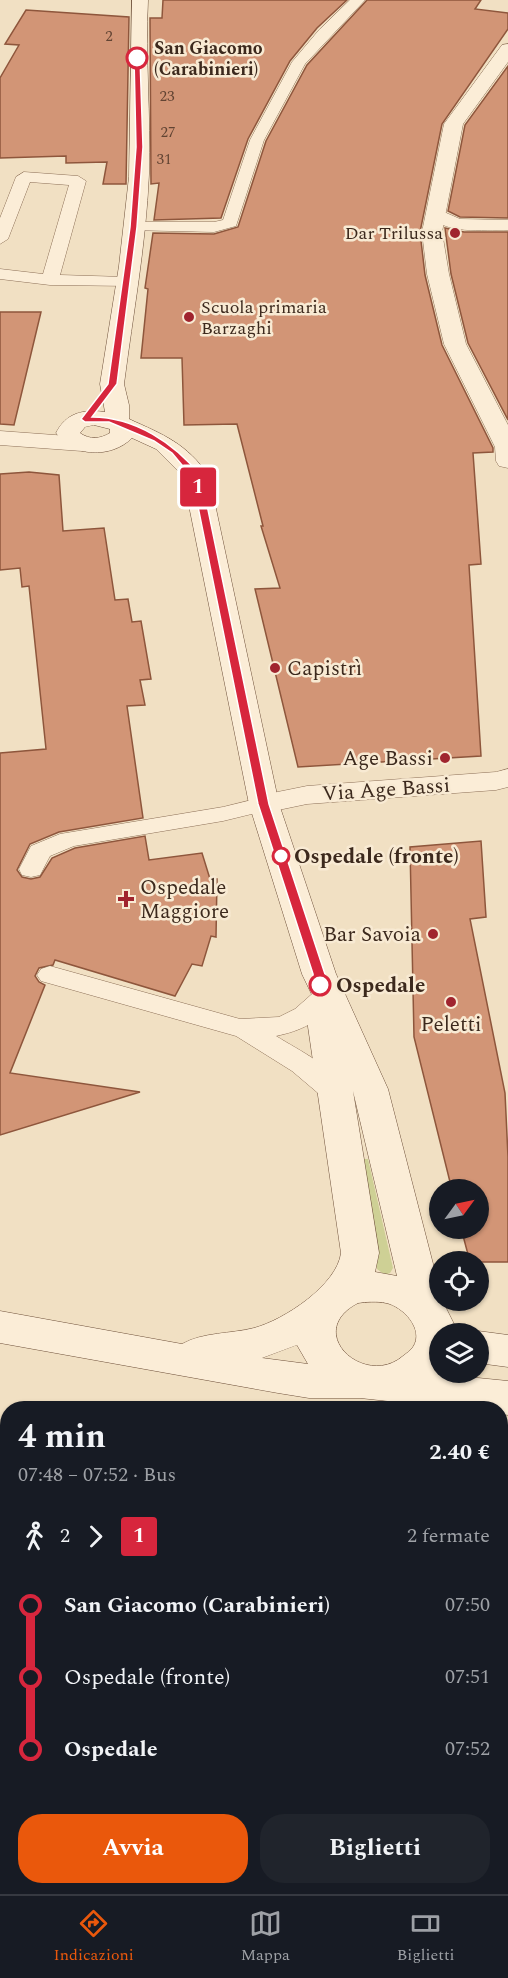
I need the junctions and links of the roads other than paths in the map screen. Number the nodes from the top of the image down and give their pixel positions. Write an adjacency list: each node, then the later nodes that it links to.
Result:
1 (140, 0): 6 (street)
2 (358, 0): 6 (lane)
3 (508, 49): 4 (street)
4 (435, 213): 5 (lane); 13 (street)
5 (508, 225)
6 (134, 227): 10 (street)
7 (0, 239): 9 (lane)
8 (0, 274): 9 (lane)
9 (50, 280): 10 (lane)
10 (126, 282): 11 (street)
11 (112, 384): 12 (street); 14 (street)
12 (119, 424): 14 (street); 16 (street)
13 (502, 426): 17 (street)
14 (85, 433): 15 (street); 16 (street)
15 (0, 437)
16 (182, 460): 19 (street)
17 (508, 460)
18 (508, 778): 19 (street, Via Age Bassi)
19 (264, 804): 20 (lane); 22 (street)
20 (31, 869)
21 (50, 975): 23 (lane)
22 (320, 987): 23 (lane); 24 (street); 26 (street)
23 (240, 1028): 24 (lane)
24 (335, 1092): 25 (street)
25 (332, 1300): 26 (street); 30 (street); 31 (street)
26 (435, 1321): 31 (street)
27 (0, 1327): 30 (street)
28 (489, 1348): 29 (street)
29 (508, 1351)
30 (174, 1357): 31 (street)
31 (373, 1382): 32 (street)
32 (503, 1398)

